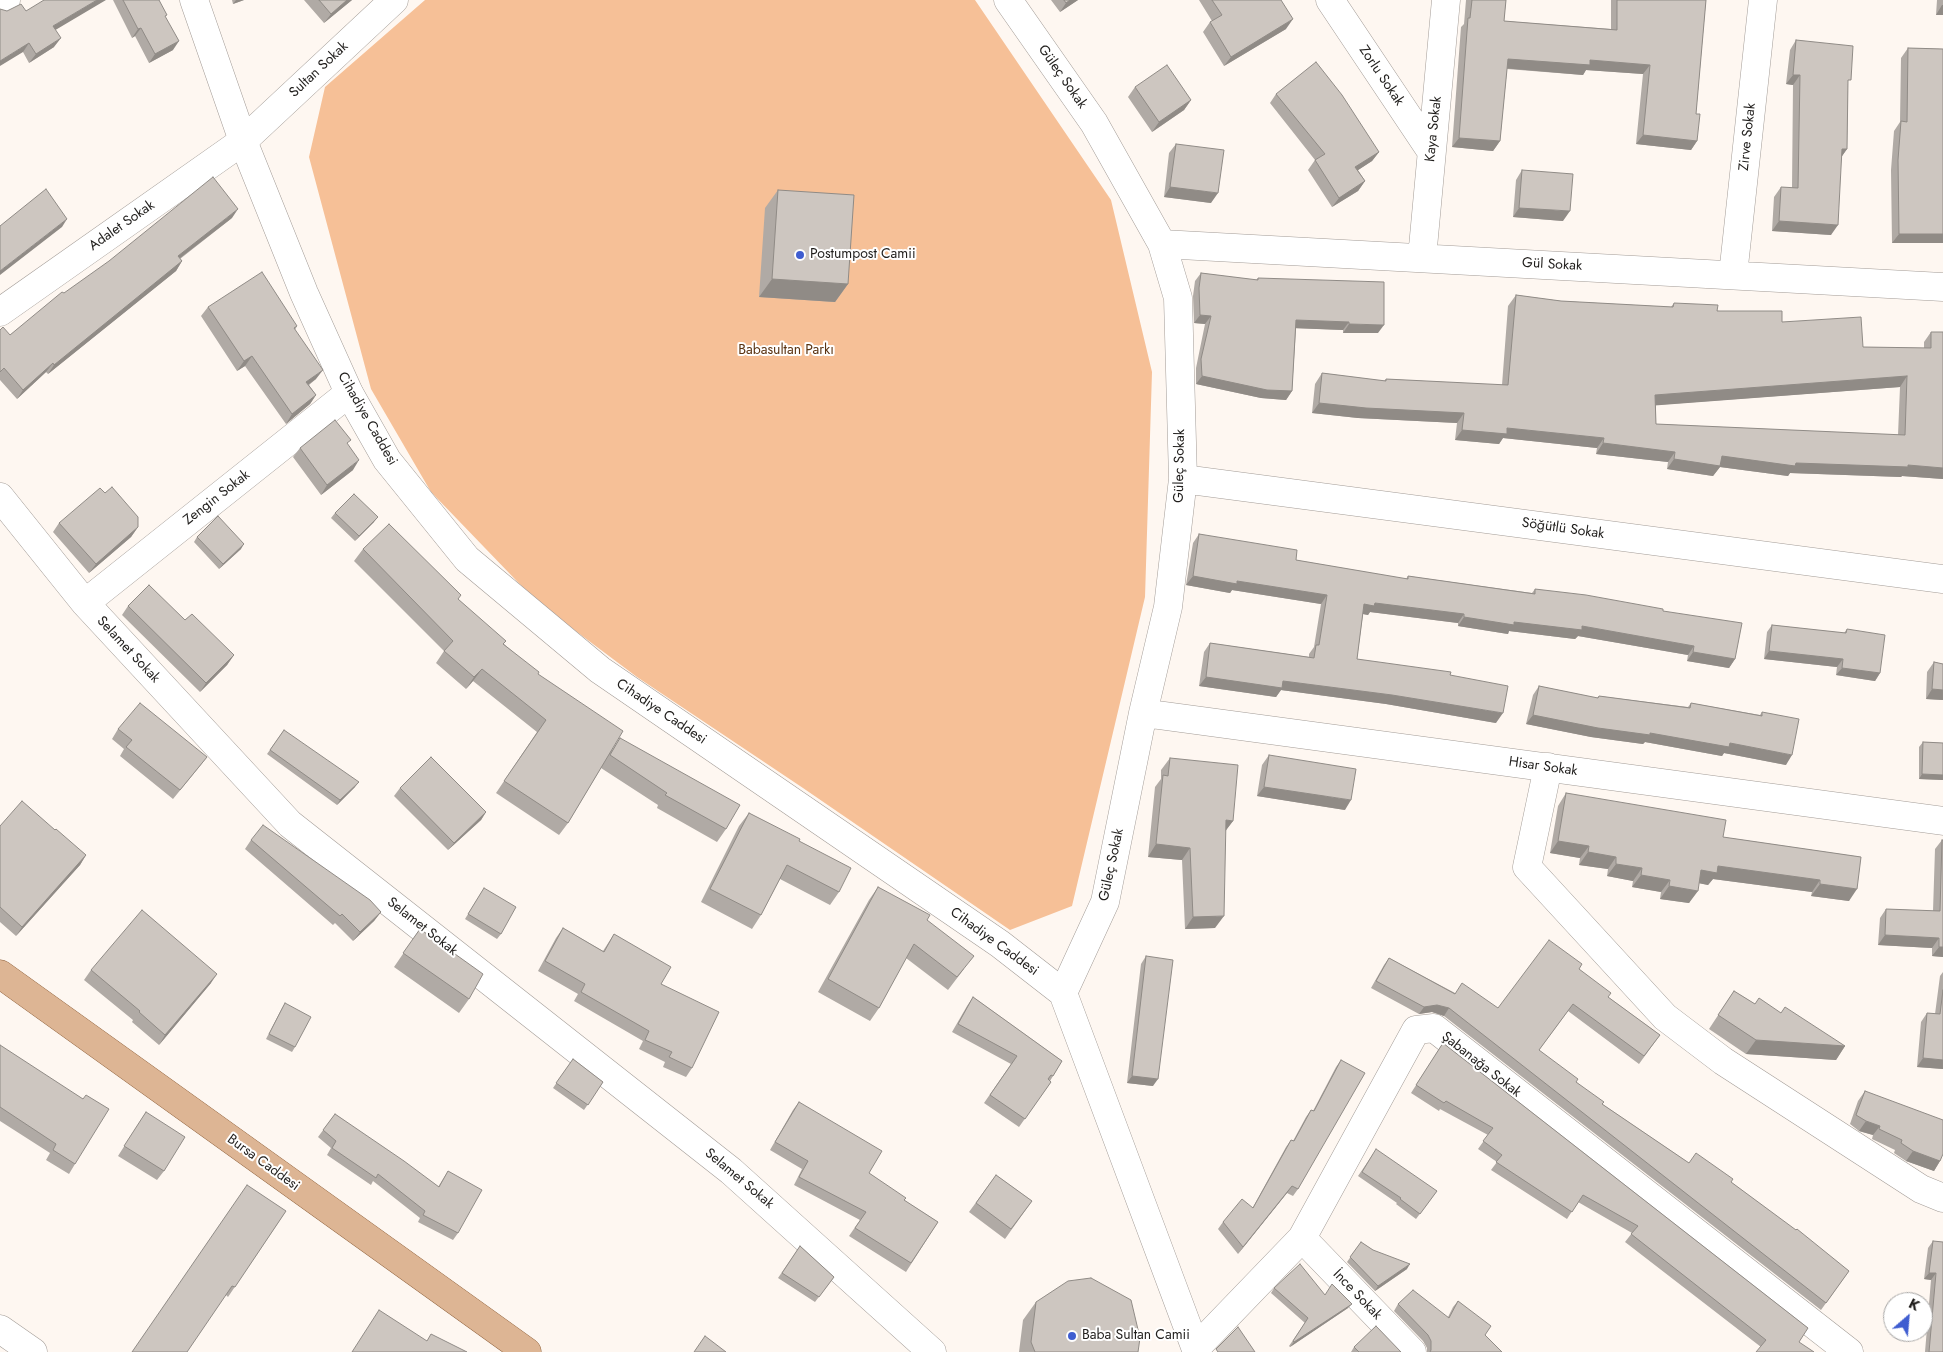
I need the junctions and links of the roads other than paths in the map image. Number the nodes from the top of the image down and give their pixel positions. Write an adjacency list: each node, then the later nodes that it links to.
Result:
1 (6, 0): 8 (street)
2 (194, 0): 9 (street, Cihadiye Caddesi)
3 (394, 0): 9 (street, Sultan Sokak)
4 (1008, 0): 11 (street, Güleç Sokak)
5 (1330, 0): 10 (street, Zorlu Sokak)
6 (1446, 0): 10 (street, Kaya Sokak)
7 (1763, 0): 13 (street, Zirve Sokak)
8 (0, 4)
9 (243, 141): 15 (street, Adalet Sokak); 16 (street, Cihadiye Caddesi)
10 (1432, 151): 12 (street, Kaya Sokak)
11 (1162, 244): 12 (street, Gül Sokak); 17 (street, Güleç Sokak)
12 (1422, 258): 13 (street, Gül Sokak)
13 (1732, 275): 14 (street, Gül Sokak)
14 (1943, 287)
15 (0, 312)
16 (349, 394): 20 (street, Zengin Sokak); 25 (street, Cihadiye Caddesi)
17 (1183, 479): 19 (street, Söğütlü Sokak); 21 (street, Güleç Sokak)
18 (0, 497): 20 (street, Selamet Sokak)
19 (1943, 579)
20 (84, 602): 32 (street, Selamet Sokak)
21 (1143, 713): 22 (street, Hisar Sokak); 25 (street, Güleç Sokak)
22 (1548, 767): 23 (street, Hisar Sokak); 26 (street)
23 (1943, 821)
24 (0, 974): 31 (main road, Bursa Caddesi)
25 (1063, 993): 29 (street)
26 (1943, 1198)
27 (1302, 1238): 29 (street, Şabanağa Sokak); 33 (street, İnce Sokak); 34 (street, Şabanağa Sokak)
28 (0, 1329): 30 (street)
29 (1197, 1350)
30 (33, 1352)
31 (527, 1352)
32 (932, 1352)
33 (1412, 1352)
34 (1850, 1352)

